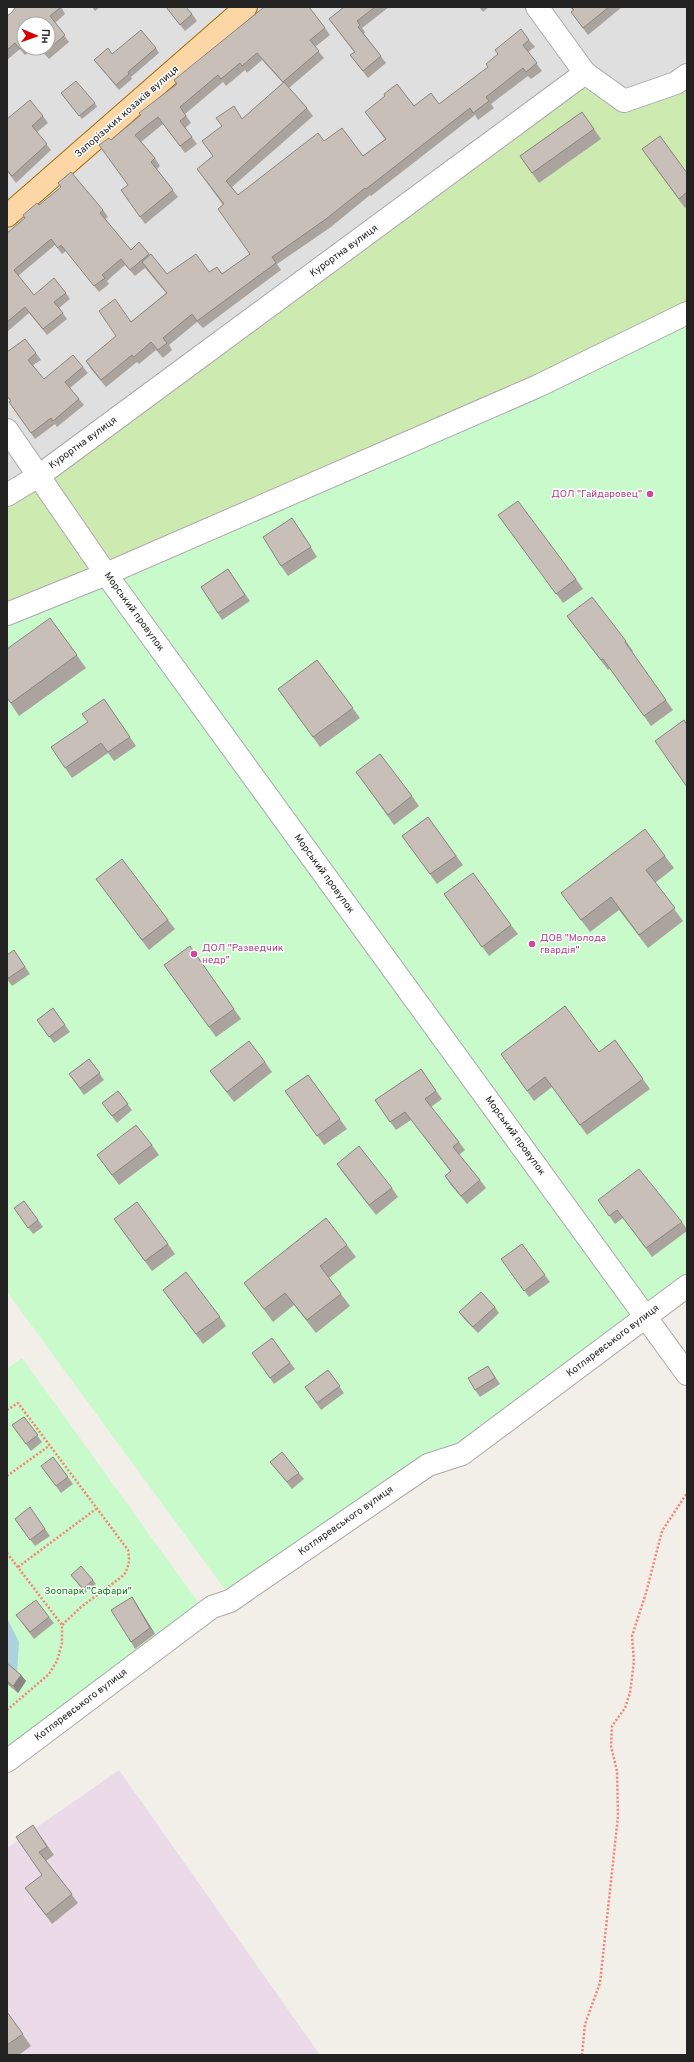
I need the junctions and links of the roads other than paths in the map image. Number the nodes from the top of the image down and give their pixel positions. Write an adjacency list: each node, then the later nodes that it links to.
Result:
1 (11, 7): 4 (street)
2 (246, 7): 7 (main road, Запорізьких козаків вулиця)
3 (537, 7): 5 (street)
4 (7, 11)
5 (585, 73): 6 (street); 10 (street, Курортна вулиця)
6 (687, 75)
7 (7, 216)
8 (687, 313): 12 (street)
9 (7, 430): 10 (street, Морський провулок)
10 (40, 475): 11 (street, Курортна вулиця); 12 (street, Морський провулок)
11 (7, 495)
12 (106, 574): 13 (street); 15 (street, Морський провулок)
13 (7, 614)
14 (687, 1286): 15 (street, Котляревського вулиця)
15 (646, 1315): 16 (street, Морський провулок); 17 (street, Котляревського вулиця)
16 (687, 1374)
17 (7, 1761)

